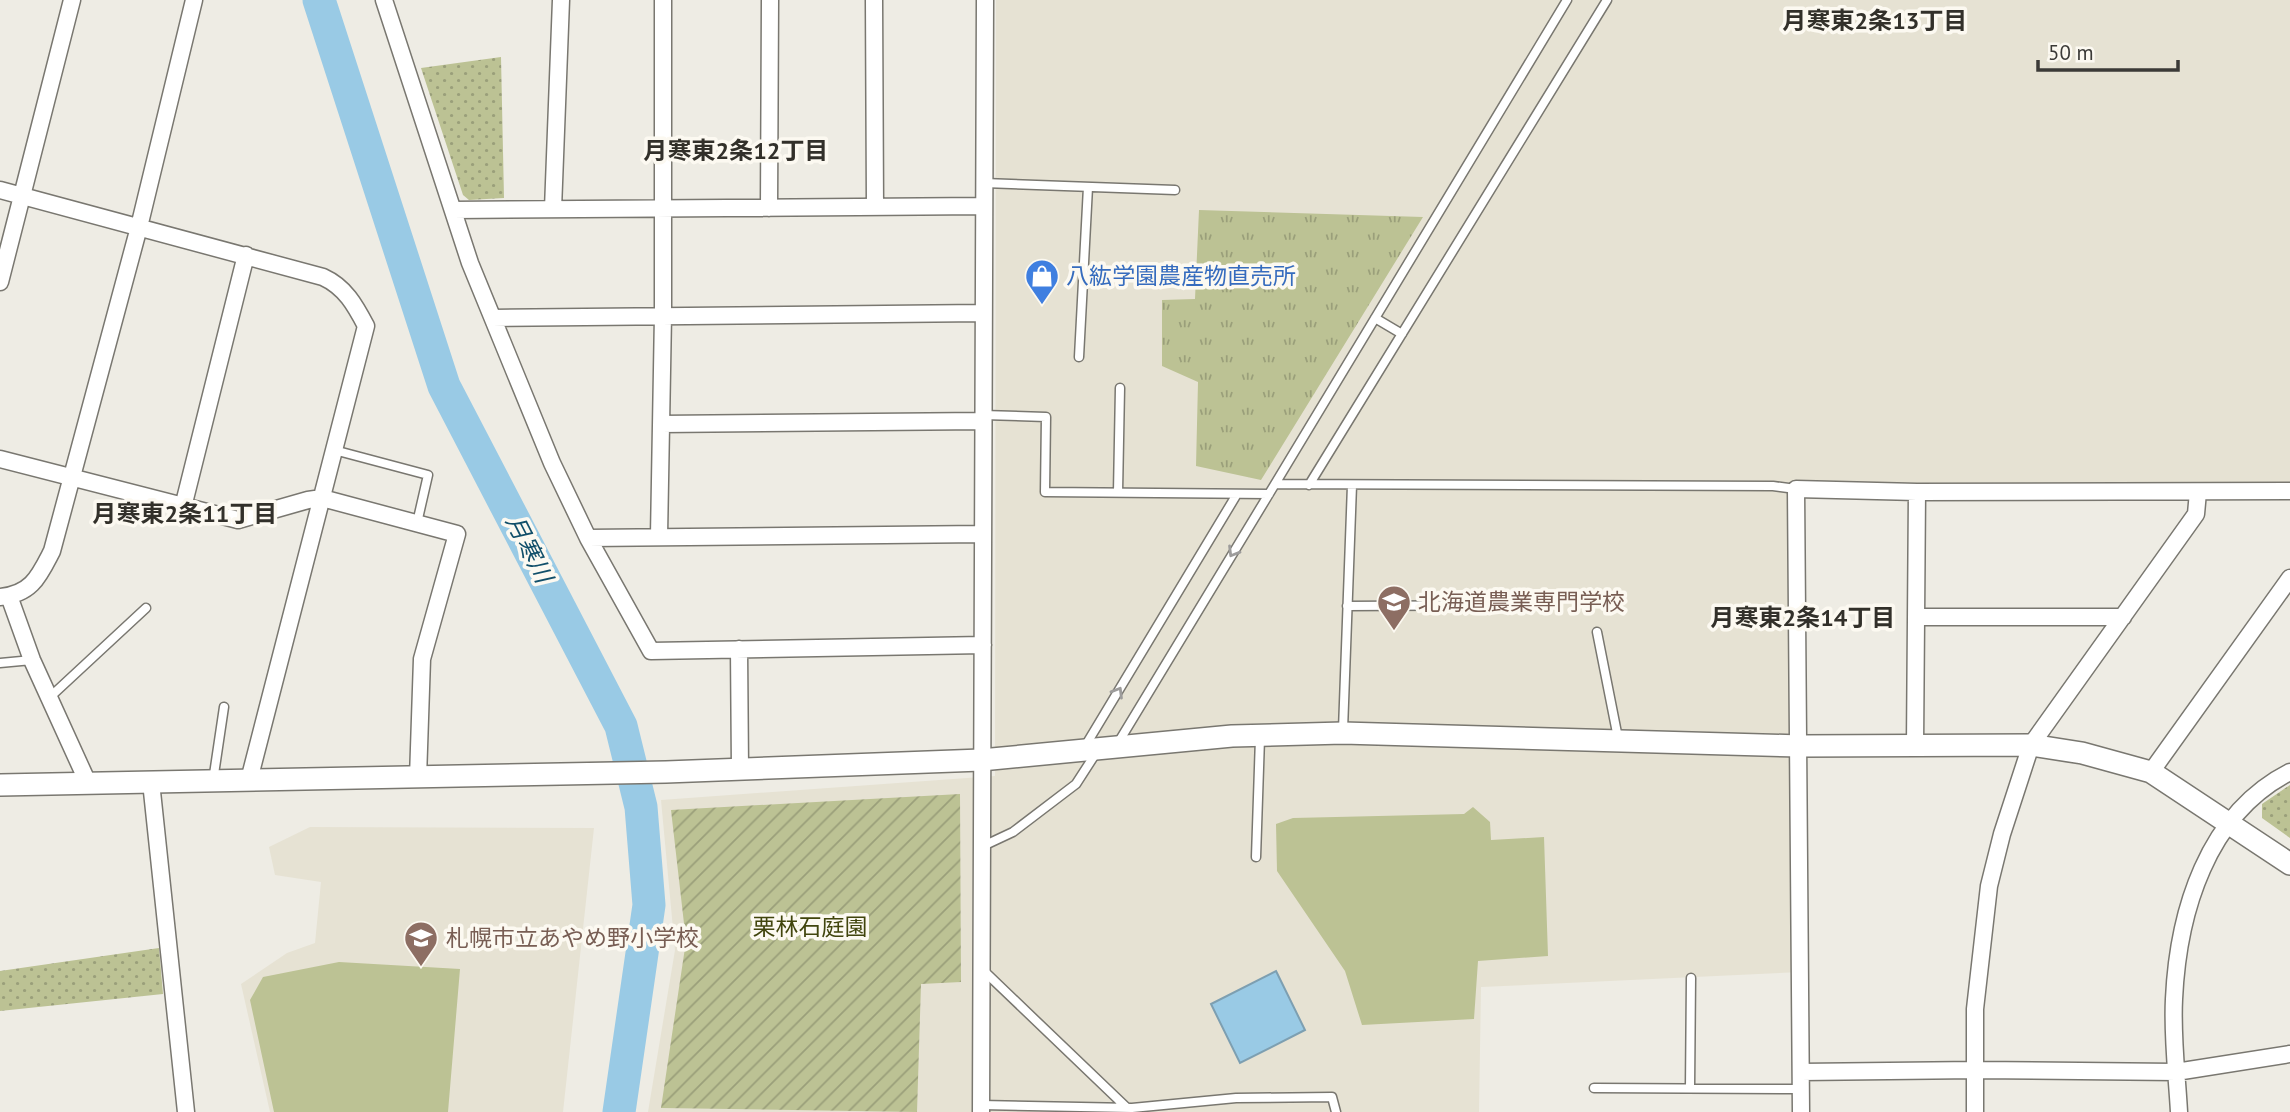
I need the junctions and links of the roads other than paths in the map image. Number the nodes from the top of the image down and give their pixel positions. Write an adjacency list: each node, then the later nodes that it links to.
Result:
1 (72, 0): 15 (street)
2 (194, 0): 22 (street)
3 (384, 0): 20 (street)
4 (561, 0): 19 (street)
5 (663, 0): 21 (street)
6 (770, 0): 18 (street)
7 (874, 0): 17 (street)
8 (985, 0): 11 (street)
9 (1566, 0): 28 (lane)
10 (1607, 0): 29 (lane)
11 (984, 183): 12 (lane); 16 (street)
12 (1088, 187): 14 (lane); 30 (lane)
13 (0, 190): 15 (street)
14 (1175, 190)
15 (22, 196): 22 (street); 24 (street)
16 (984, 205): 17 (street); 25 (street)
17 (875, 207): 18 (street)
18 (769, 208): 21 (street)
19 (553, 209): 20 (street); 21 (street)
20 (453, 210): 27 (street)
21 (662, 210): 26 (street)
22 (139, 227): 23 (street); 36 (street)
23 (246, 255): 34 (street); 48 (street)
24 (0, 282)
25 (984, 313): 26 (street); 32 (street)
26 (663, 315): 27 (street); 33 (street)
27 (493, 318): 52 (street)
28 (1376, 318): 29 (lane); 37 (lane)
29 (1402, 334): 38 (lane)
30 (1079, 357)
31 (1120, 388): 42 (lane)
32 (983, 418): 33 (street); 42 (lane); 50 (street)
33 (661, 424): 51 (street)
34 (334, 450): 47 (street); 49 (lane)
35 (0, 459): 36 (street)
36 (72, 477): 48 (street); 54 (street)
37 (1275, 484): 38 (lane); 46 (lane)
38 (1309, 485): 39 (lane)
39 (1352, 485): 40 (lane); 55 (lane)
40 (1796, 489): 43 (street); 71 (street)
41 (2290, 491): 44 (street)
42 (1118, 492): 45 (lane)
43 (1917, 492): 44 (street); 58 (street)
44 (2199, 492): 59 (street)
45 (1237, 494): 46 (lane); 73 (lane, one-way to 45)
46 (1269, 494): 73 (lane, one-way to 73)
47 (322, 499): 48 (street); 49 (street); 79 (street)
48 (183, 507)
49 (417, 523): 78 (street)
50 (983, 534): 51 (street); 61 (street)
51 (660, 536): 52 (street)
52 (588, 538): 62 (street)
53 (2290, 578): 76 (street)
54 (5, 596): 63 (street)
55 (1348, 606): 56 (lane); 67 (lane)
56 (1520, 606)
57 (146, 608): 65 (lane)
58 (1916, 617): 59 (street); 72 (street)
59 (2123, 617): 70 (street)
60 (1597, 632): 69 (lane)
61 (983, 645): 62 (street); 74 (street)
62 (738, 649): 75 (street)
63 (32, 660): 64 (lane); 65 (street)
64 (0, 663)
65 (49, 698): 82 (street)
66 (224, 707): 80 (lane)
67 (1343, 733): 68 (street); 69 (street)
68 (1260, 735): 73 (street); 86 (lane)
69 (1618, 741): 71 (street)
70 (2031, 745): 72 (street); 76 (street); 91 (street)
71 (1800, 746): 72 (street); 93 (street)
72 (1915, 746)
73 (1099, 749): 74 (street); 85 (lane)
74 (981, 760): 75 (street); 85 (street)
75 (740, 769): 78 (street)
76 (2151, 772): 84 (street)
77 (2290, 772): 84 (street)
78 (418, 778): 79 (street)
79 (249, 780): 80 (street)
80 (213, 781): 81 (street)
81 (151, 782): 82 (street); 98 (street)
82 (88, 783): 83 (street)
83 (0, 785)
84 (2229, 823): 87 (street); 92 (street)
85 (981, 847): 88 (street)
86 (1256, 857)
87 (2290, 864)
88 (982, 969): 96 (street); 97 (lane)
89 (1691, 978): 95 (lane)
90 (2290, 1054): 92 (street)
91 (1976, 1070): 92 (street); 93 (street); 101 (street)
92 (2176, 1072): 102 (street)
93 (1801, 1081): 95 (lane); 100 (street)
94 (1594, 1088): 95 (lane)
95 (1690, 1088)
96 (981, 1109): 97 (lane)
97 (1131, 1109): 99 (lane)
98 (186, 1112)
99 (1336, 1112)
100 (1801, 1112)
101 (1975, 1112)
102 (2179, 1112)

